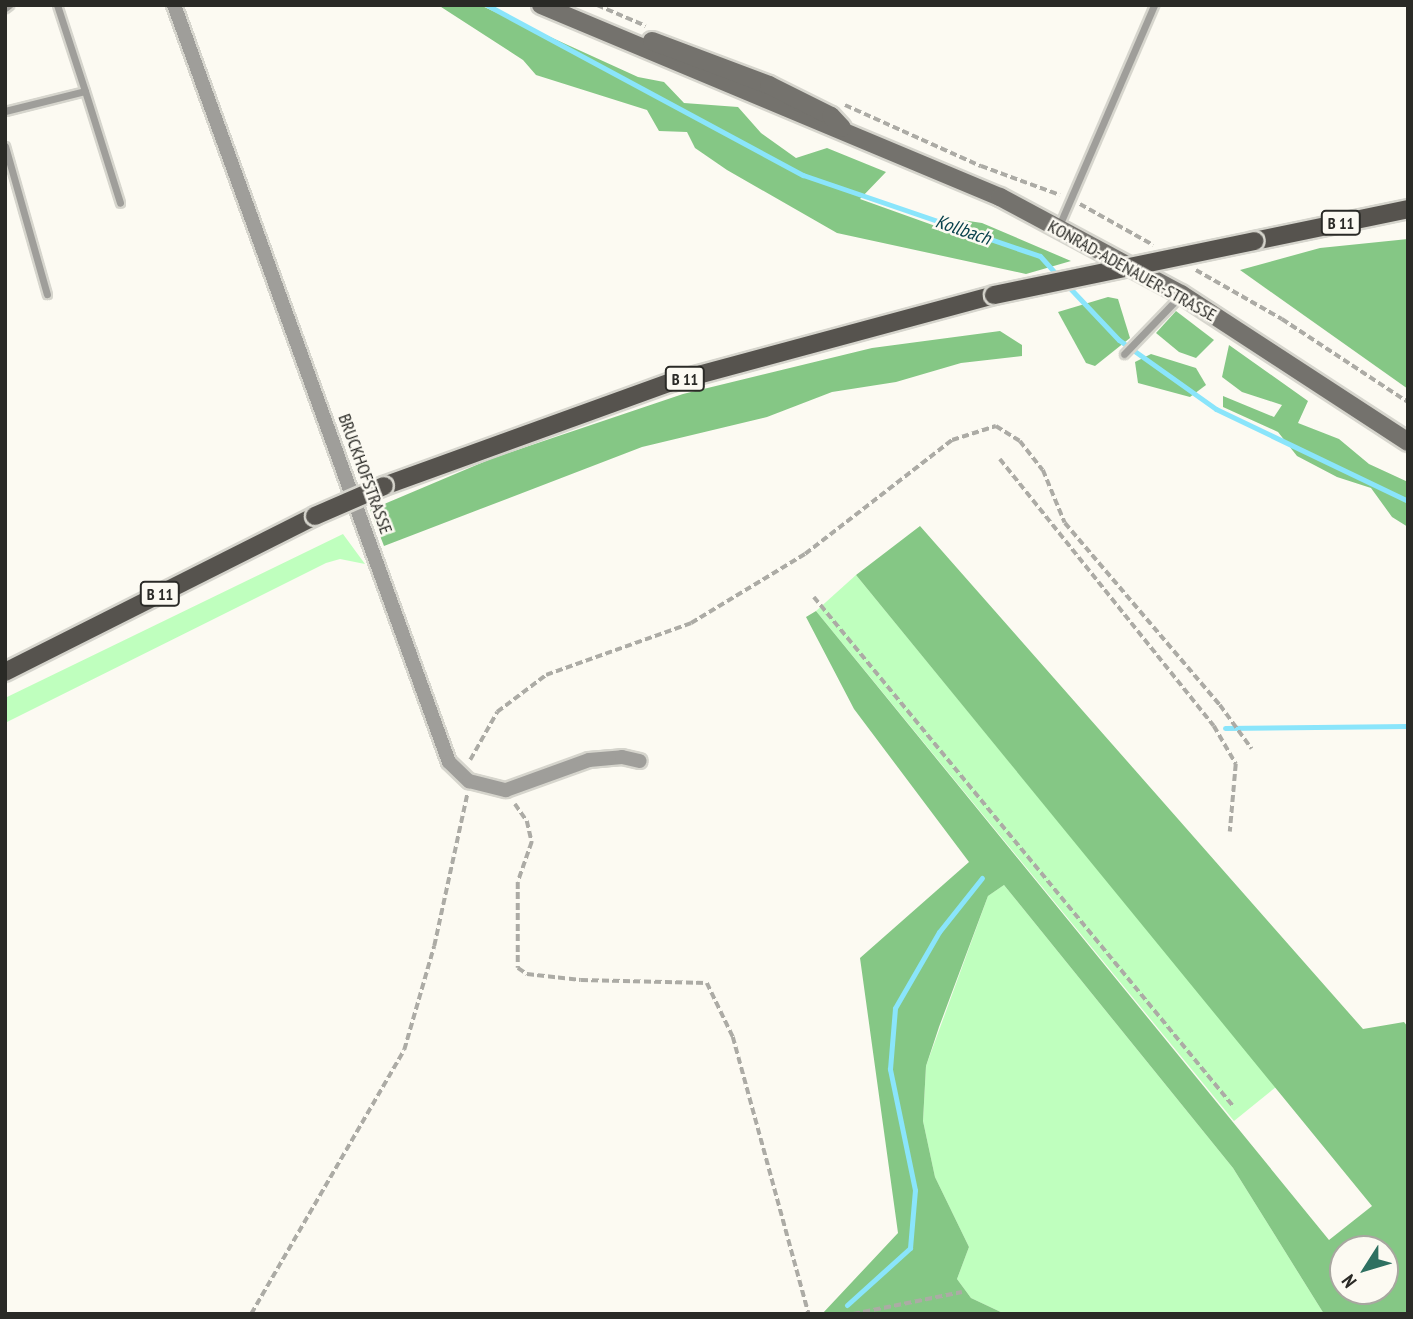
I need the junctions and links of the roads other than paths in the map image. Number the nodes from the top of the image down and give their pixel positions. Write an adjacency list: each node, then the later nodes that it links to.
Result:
1 (57, 5): 6 (lane)
2 (174, 5): 18 (street, BRUCKHOFSTRASSE)
3 (541, 5): 8 (street, KONRAD-ADENAUER-STRASSE)
4 (569, 5): 8 (street, KONRAD-ADENAUER-STRASSE)
5 (1154, 5): 12 (lane)
6 (85, 91): 7 (lane); 10 (lane)
7 (5, 111)
8 (842, 128): 12 (street, KONRAD-ADENAUER-STRASSE)
9 (5, 146): 13 (lane)
10 (120, 202)
11 (1404, 212): 17 (main road, B 11, bridge)
12 (1058, 229): 14 (street, KONRAD-ADENAUER-STRASSE)
13 (47, 294)
14 (1181, 294): 15 (lane); 16 (street, KONRAD-ADENAUER-STRASSE)
15 (1124, 354)
16 (1408, 442)
17 (5, 672)
18 (640, 761)

